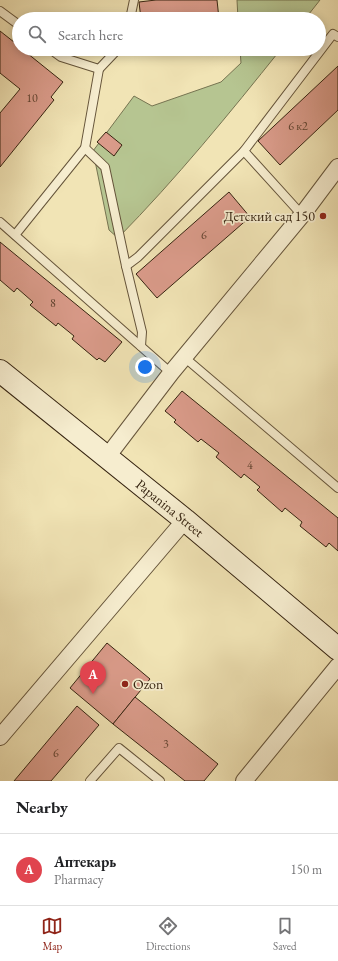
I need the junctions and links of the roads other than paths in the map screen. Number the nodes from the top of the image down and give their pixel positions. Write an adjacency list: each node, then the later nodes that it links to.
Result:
1 (134, 0): 3 (lane)
2 (0, 11): 4 (lane)
3 (131, 12)
4 (12, 20)
5 (336, 33): 6 (lane)
6 (326, 46)
7 (60, 56): 10 (lane)
8 (111, 56): 10 (lane)
9 (318, 56): 12 (lane)
10 (99, 69): 11 (lane)
11 (85, 148): 16 (lane); 17 (lane)
12 (244, 151): 14 (lane); 17 (lane)
13 (338, 167): 14 (street)
14 (302, 215): 19 (street)
15 (0, 222): 16 (lane)
16 (15, 234): 18 (lane)
17 (126, 266): 18 (lane)
18 (141, 346): 21 (lane)
19 (184, 357): 21 (street); 23 (lane)
20 (0, 371): 22 (street, Papanina Street)
21 (171, 373): 22 (street)
22 (107, 457): 24 (street, Papanina Street)
23 (338, 488)
24 (185, 520): 25 (street, Papanina Street); 27 (street)
25 (338, 649)
26 (338, 666): 30 (street)
27 (0, 737)
28 (90, 781): 29 (lane)
29 (160, 781)
30 (244, 781)

